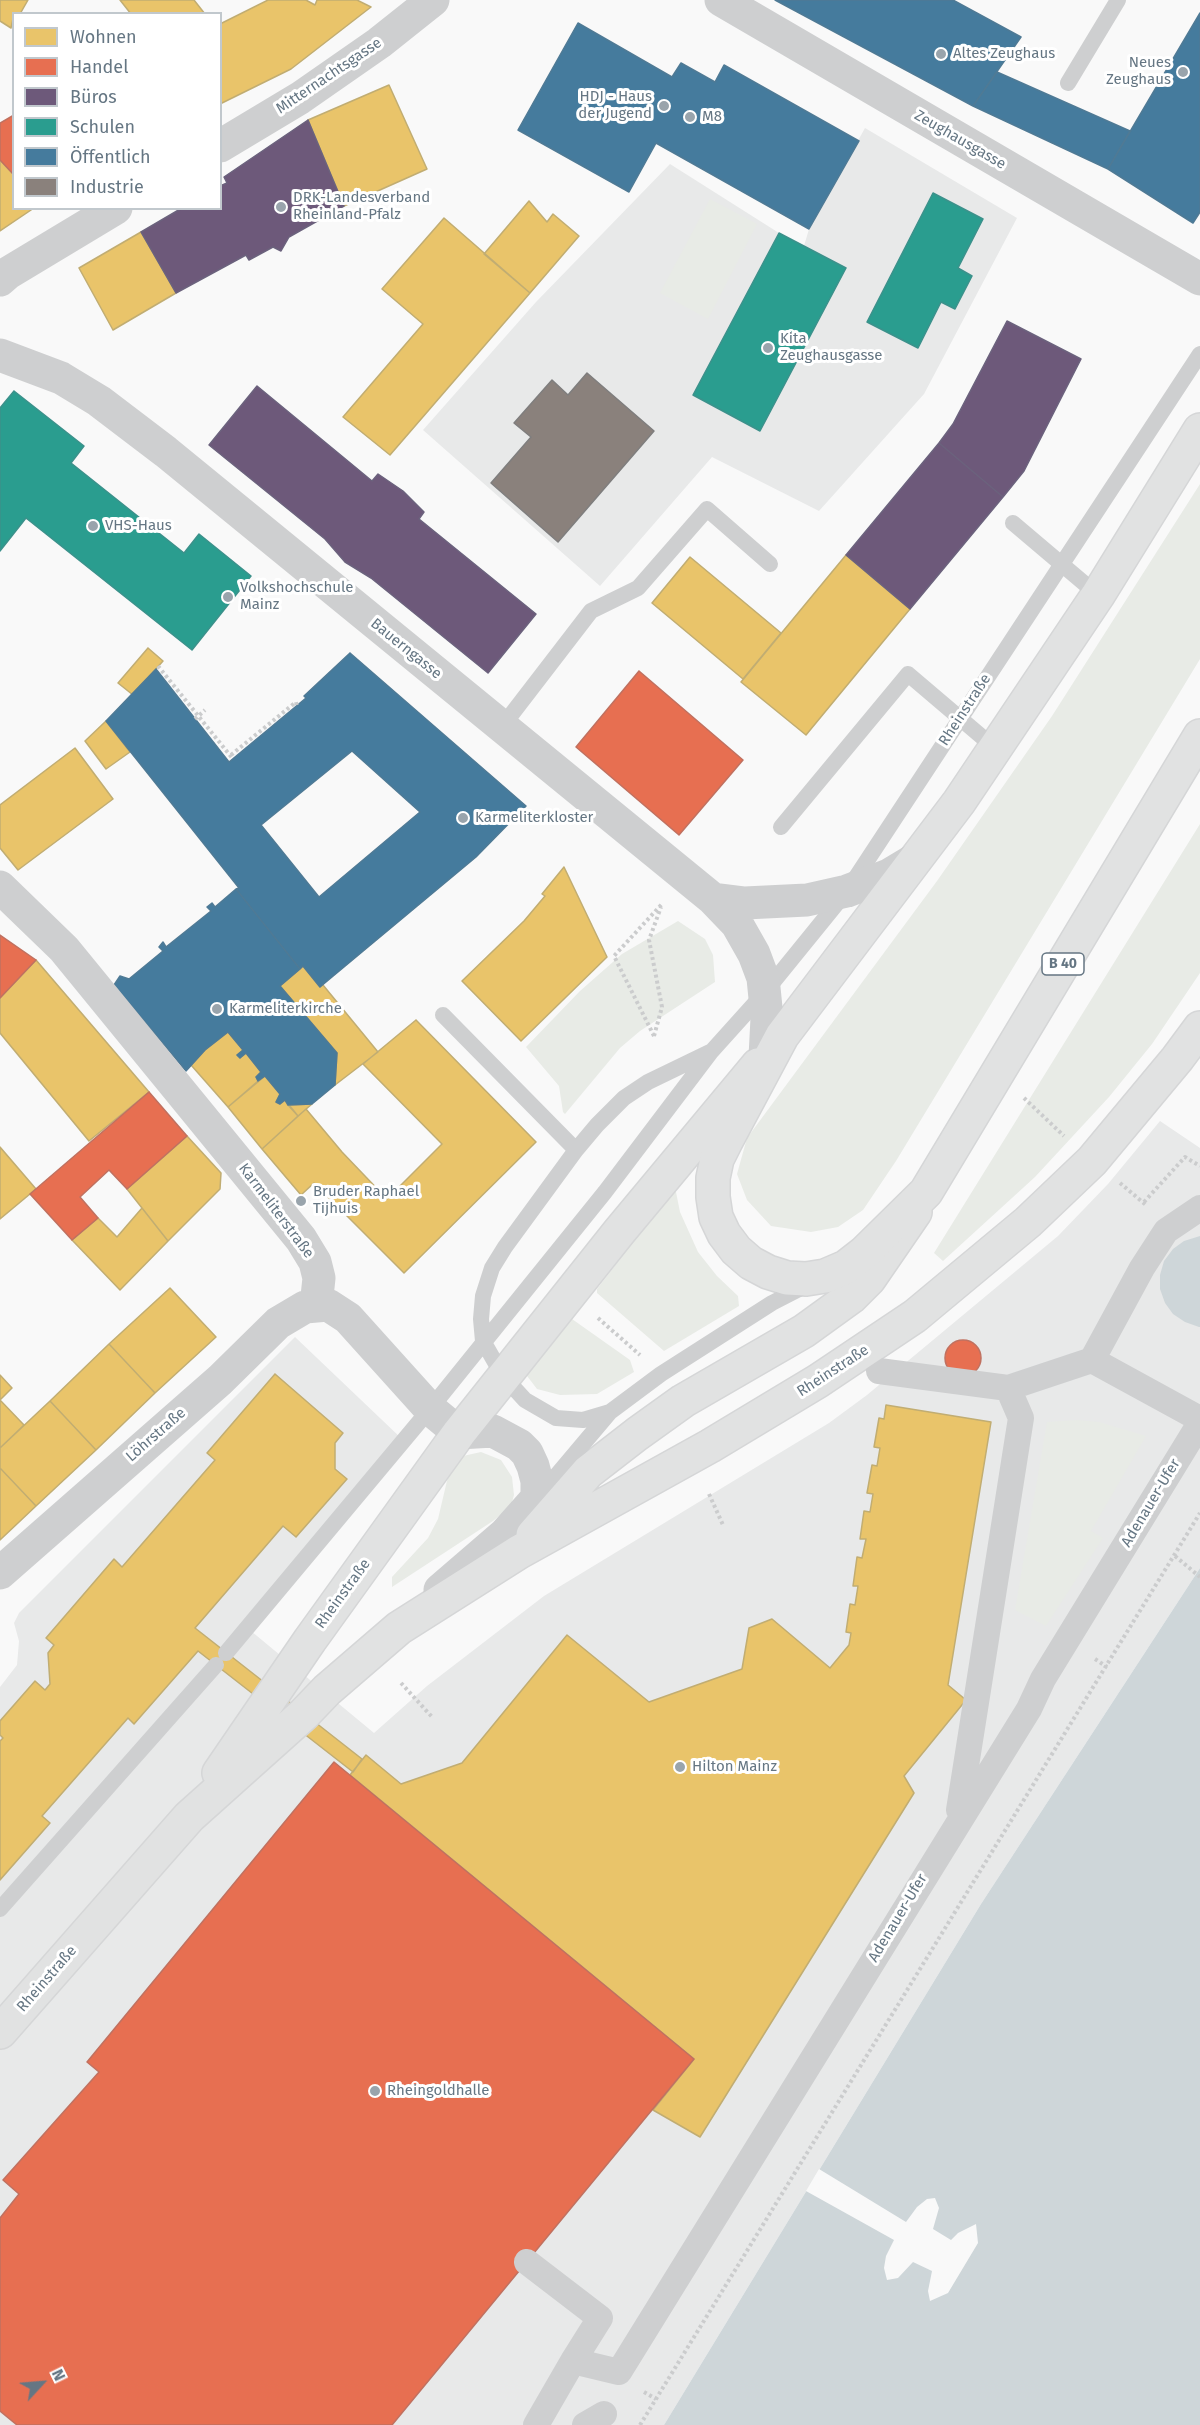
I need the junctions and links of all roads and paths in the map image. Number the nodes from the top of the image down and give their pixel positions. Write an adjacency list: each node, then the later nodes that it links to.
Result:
1 (433, 0): 5 (street, Mitternachtsgasse)
2 (721, 0): 7 (street, Zeughausgasse)
3 (1118, 0): 4 (lane)
4 (1068, 82)
5 (222, 145)
6 (113, 210): 8 (street)
7 (1200, 279)
8 (0, 280)
9 (1200, 354): 14 (lane, Rheinstraße)
10 (0, 355): 22 (street, Bauerngasse)
11 (1200, 430): 15 (main road, Rheinstraße / B 40)
12 (1013, 523): 14 (lane)
13 (770, 564): 22 (lane)
14 (1061, 564): 15 (lane); 20 (lane, Rheinstraße)
15 (1098, 595): 24 (main road, Rheinstraße / B 40)
16 (158, 666): 19 (path)
17 (297, 706): 19 (path)
18 (205, 710): 19 (path)
19 (200, 715): 21 (path)
20 (960, 718): 24 (lane); 25 (lane); 28 (lane, Rheinstraße)
21 (195, 719)
22 (501, 728): 29 (street, Bauerngasse)
23 (1200, 736): 41 (main road, Rheinstraße / B 40)
24 (995, 748): 26 (main road, Rheinstraße / B 40)
25 (781, 826)
26 (914, 861): 28 (street); 34 (main road, Rheinstraße / B 40)
27 (0, 886): 44 (street, Karmeliterstraße)
28 (847, 891): 29 (street); 31 (lane, Rheinstraße)
29 (713, 899): 31 (street, Bauerngasse)
30 (663, 904): 30 (path)
31 (765, 992): 34 (street, Bauerngasse); 35 (lane, Rheinstraße)
32 (443, 1015): 38 (lane)
33 (1200, 1028): 60 (main road, Rheinstraße)
34 (774, 1046): 43 (main road, Rheinstraße / B 40); 50 (main road, Rheinstraße)
35 (711, 1052): 38 (lane, Rheinstraße); 46 (lane, Rheinstraße)
36 (1017, 1091): 37 (path)
37 (1067, 1139)
38 (576, 1150): 46 (lane, Rheinstraße)
39 (1200, 1166): 40 (path)
40 (1119, 1182)
41 (926, 1192): 43 (main road, Rheinstraße / B 40); 60 (main road)
42 (1200, 1208): 48 (street)
43 (825, 1276): 53 (lane, Rheinstraße)
44 (316, 1306): 52 (street); 62 (street, Löhrstraße)
45 (597, 1318): 47 (path)
46 (483, 1341): 50 (lane, Rheinstraße); 52 (lane, Rheinstraße)
47 (642, 1357)
48 (1092, 1360): 51 (street); 54 (street, Adenauer-Ufer)
49 (879, 1371): 51 (street)
50 (503, 1376): 53 (lane, Rheinstraße); 55 (main road, Rheinstraße)
51 (1008, 1388): 68 (street)
52 (430, 1409): 55 (street); 69 (lane, Rheinstraße)
53 (610, 1412): 57 (lane, Rheinstraße)
54 (1200, 1421): 68 (street, Adenauer-Ufer)
55 (459, 1433): 57 (street); 67 (main road, Rheinstraße)
56 (709, 1494): 59 (path)
57 (537, 1498): 64 (street, Rheinstraße)
58 (1200, 1514): 61 (path)
59 (723, 1525)
60 (519, 1552): 64 (main road, Rheinstraße)
61 (1175, 1556): 63 (path); 74 (path)
62 (0, 1573)
63 (1200, 1577)
64 (399, 1628): 67 (main road, Rheinstraße)
65 (401, 1683): 66 (path)
66 (433, 1718)
67 (189, 1817): 70 (main road, Rheinstraße)
68 (957, 1822): 72 (street, Adenauer-Ufer)
69 (0, 1909)
70 (0, 2032)
71 (527, 2262): 72 (street)
72 (573, 2361): 73 (street)
73 (536, 2425)
74 (640, 2425)

